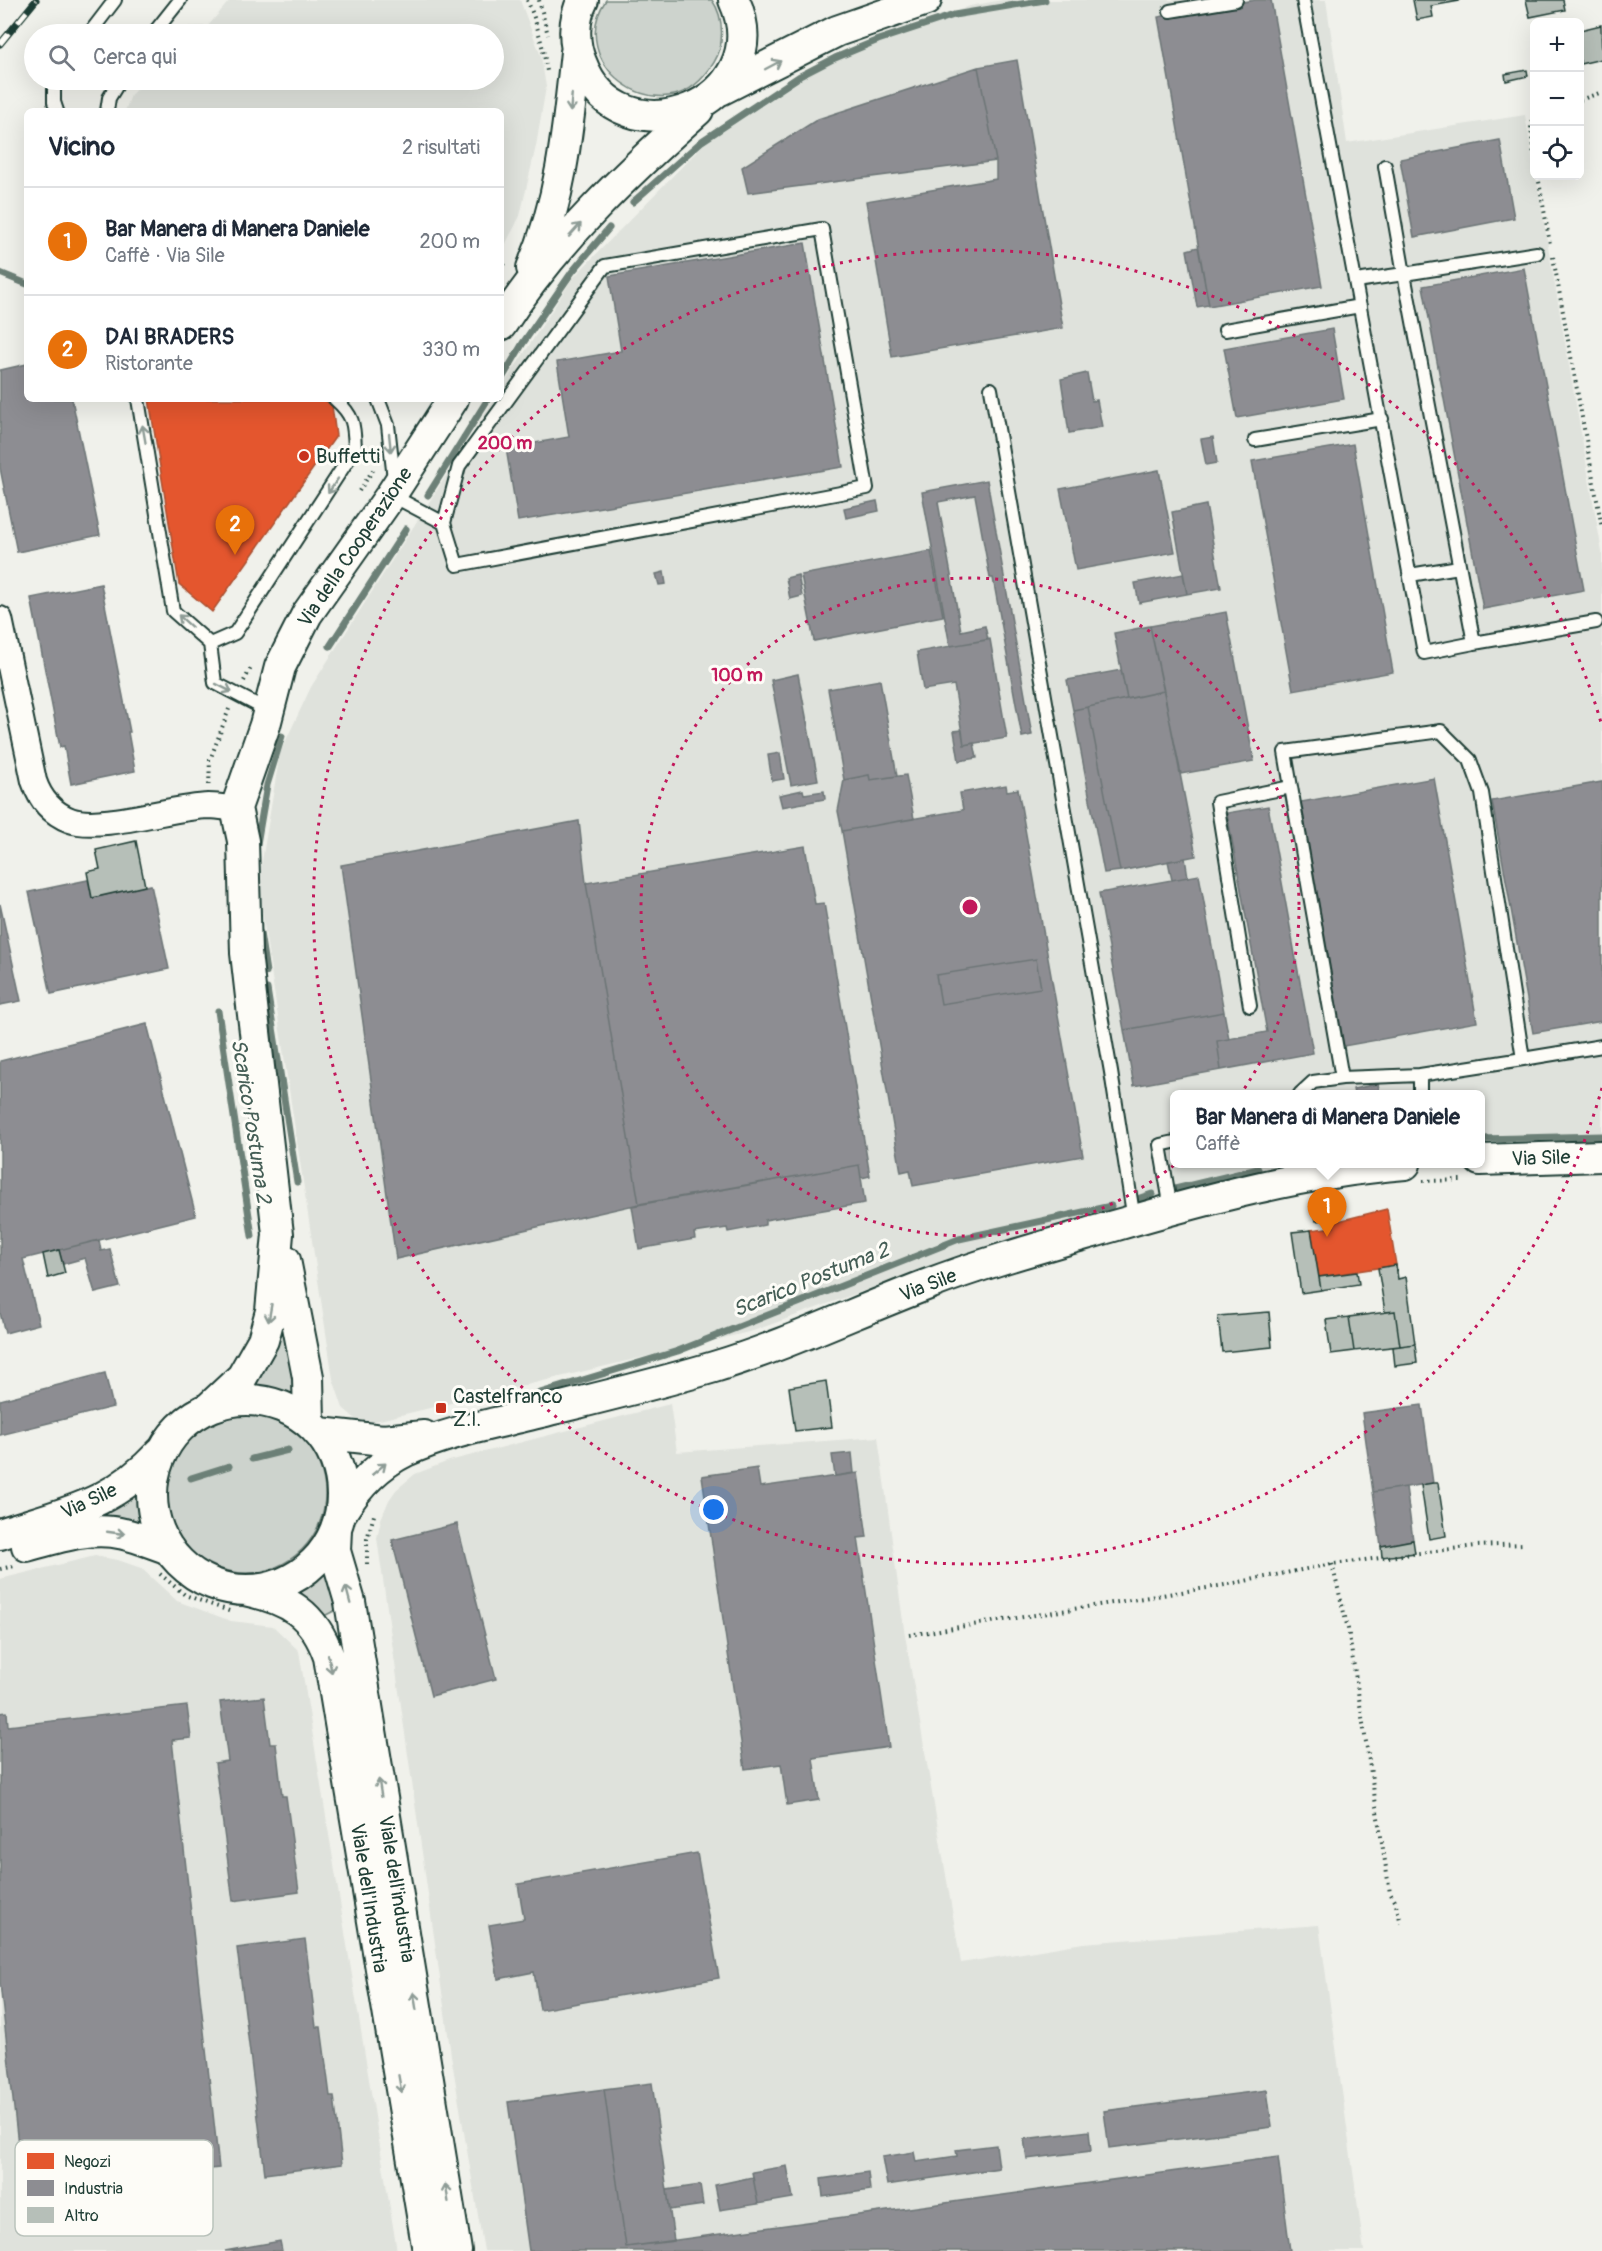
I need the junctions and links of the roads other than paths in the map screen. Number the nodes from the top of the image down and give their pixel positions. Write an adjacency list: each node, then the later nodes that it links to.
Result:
1 (115, 0): 10 (lane)
2 (180, 0): 11 (lane)
3 (558, 0): 12 (street)
4 (583, 0): 12 (street)
5 (734, 0): 15 (street)
6 (926, 0): 15 (street, one-way to 6)
7 (1236, 0): 9 (lane)
8 (1303, 0): 21 (lane)
9 (1170, 11)
10 (97, 24)
11 (161, 24)
12 (576, 41): 15 (street); 22 (street, one-way to 22)
13 (54, 90): 16 (lane)
14 (114, 90): 17 (lane)
15 (714, 95): 22 (street, one-way to 15)
16 (56, 108)
17 (107, 108)
18 (1385, 166): 20 (lane)
19 (1537, 253): 20 (lane)
20 (1404, 274): 21 (lane); 35 (lane)
21 (1356, 281): 23 (lane)
22 (523, 291): 24 (street)
23 (1360, 306): 25 (lane); 31 (lane)
24 (504, 320)
25 (1225, 330)
26 (991, 389): 56 (lane)
27 (138, 402): 40 (lane, one-way to 27)
28 (338, 402): 40 (lane, one-way to 40)
29 (379, 402): 33 (lane, one-way to 33)
30 (451, 402): 33 (street, Via della Cooperazione)
31 (1382, 420): 32 (lane); 36 (lane)
32 (1255, 440)
33 (393, 492): 34 (lane); 41 (street, Via della Cooperazione)
34 (444, 523): 34 (lane)
35 (1459, 567): 36 (lane); 39 (lane)
36 (1410, 575): 39 (lane)
37 (0, 619): 43 (street)
38 (1596, 622): 39 (lane)
39 (1474, 643)
40 (210, 644): 41 (lane, one-way to 41)
41 (269, 711): 43 (street, Via della Cooperazione)
42 (1291, 787): 44 (lane); 46 (lane); 48 (lane)
43 (236, 808): 57 (street)
44 (1250, 1006)
45 (1602, 1046): 46 (lane)
46 (1523, 1059): 47 (lane)
47 (1420, 1075): 48 (lane); 50 (lane)
48 (1342, 1078): 49 (lane)
49 (1305, 1090)
50 (1420, 1090)
51 (1170, 1144): 55 (lane)
52 (1602, 1156): 53 (street, Via Sile)
53 (1485, 1160)
54 (1362, 1168): 55 (street, Via Sile)
55 (1171, 1210): 56 (street, Via Sile)
56 (1134, 1220): 60 (street, Via Sile)
57 (278, 1234): 58 (street, one-way to 58); 59 (street)
58 (210, 1407): 59 (street); 61 (street)
59 (314, 1428): 60 (street, Via Sile); 62 (street)
60 (457, 1432): 62 (street, Via Sile, one-way to 60)
61 (165, 1447): 63 (street, Via Sile); 64 (street)
62 (338, 1521): 65 (street); 67 (street, Viale dell'industria, one-way to 62)
63 (4, 1543): 64 (street, Via Sile, one-way to 64)
64 (162, 1559): 65 (street)
65 (239, 1601): 66 (street, Viale dell'Industria, one-way to 66)
66 (428, 2251)
67 (456, 2251)

